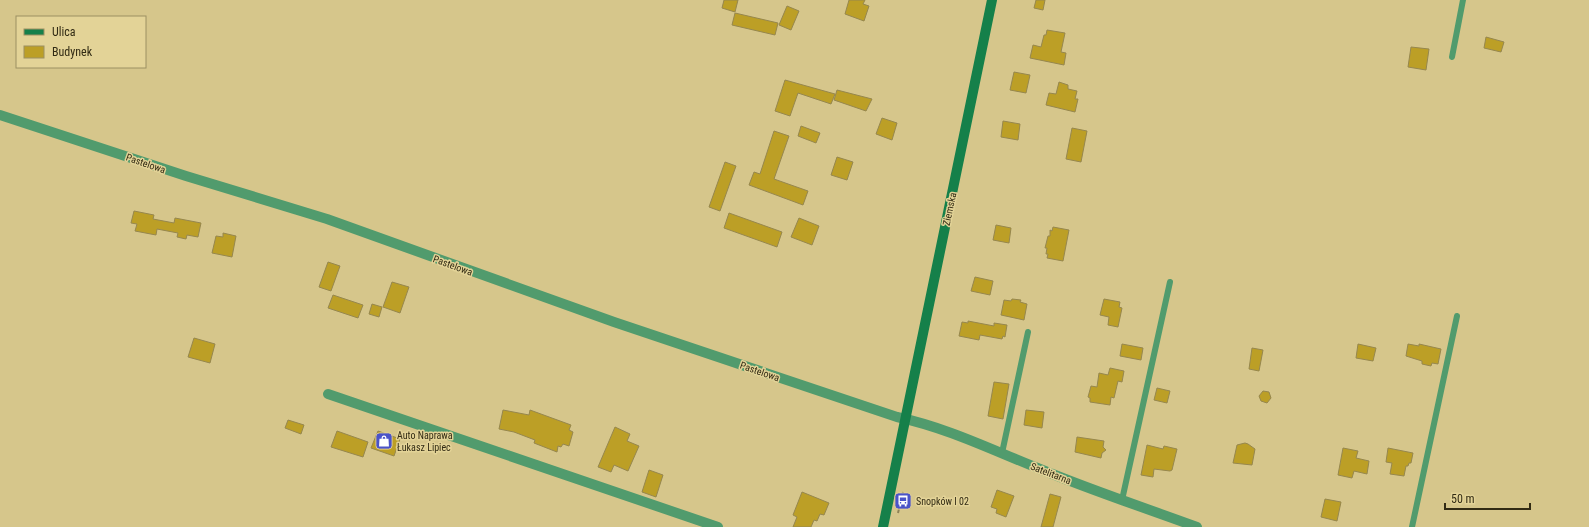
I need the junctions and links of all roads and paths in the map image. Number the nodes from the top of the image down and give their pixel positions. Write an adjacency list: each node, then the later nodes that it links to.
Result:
1 (992, 0): 9 (street, Ziemska)
2 (1464, 0): 3 (lane)
3 (1452, 57)
4 (0, 115): 9 (street, Pastelowa)
5 (1170, 282): 11 (lane)
6 (1458, 316): 15 (lane)
7 (1028, 332): 10 (lane)
8 (328, 394): 12 (street)
9 (906, 419): 10 (street, Satelitarna); 13 (street, Ziemska)
10 (1002, 453): 11 (street, Satelitarna)
11 (1122, 500): 14 (street, Satelitarna)
12 (718, 527)
13 (883, 527)
14 (1197, 527)
15 (1412, 527)

